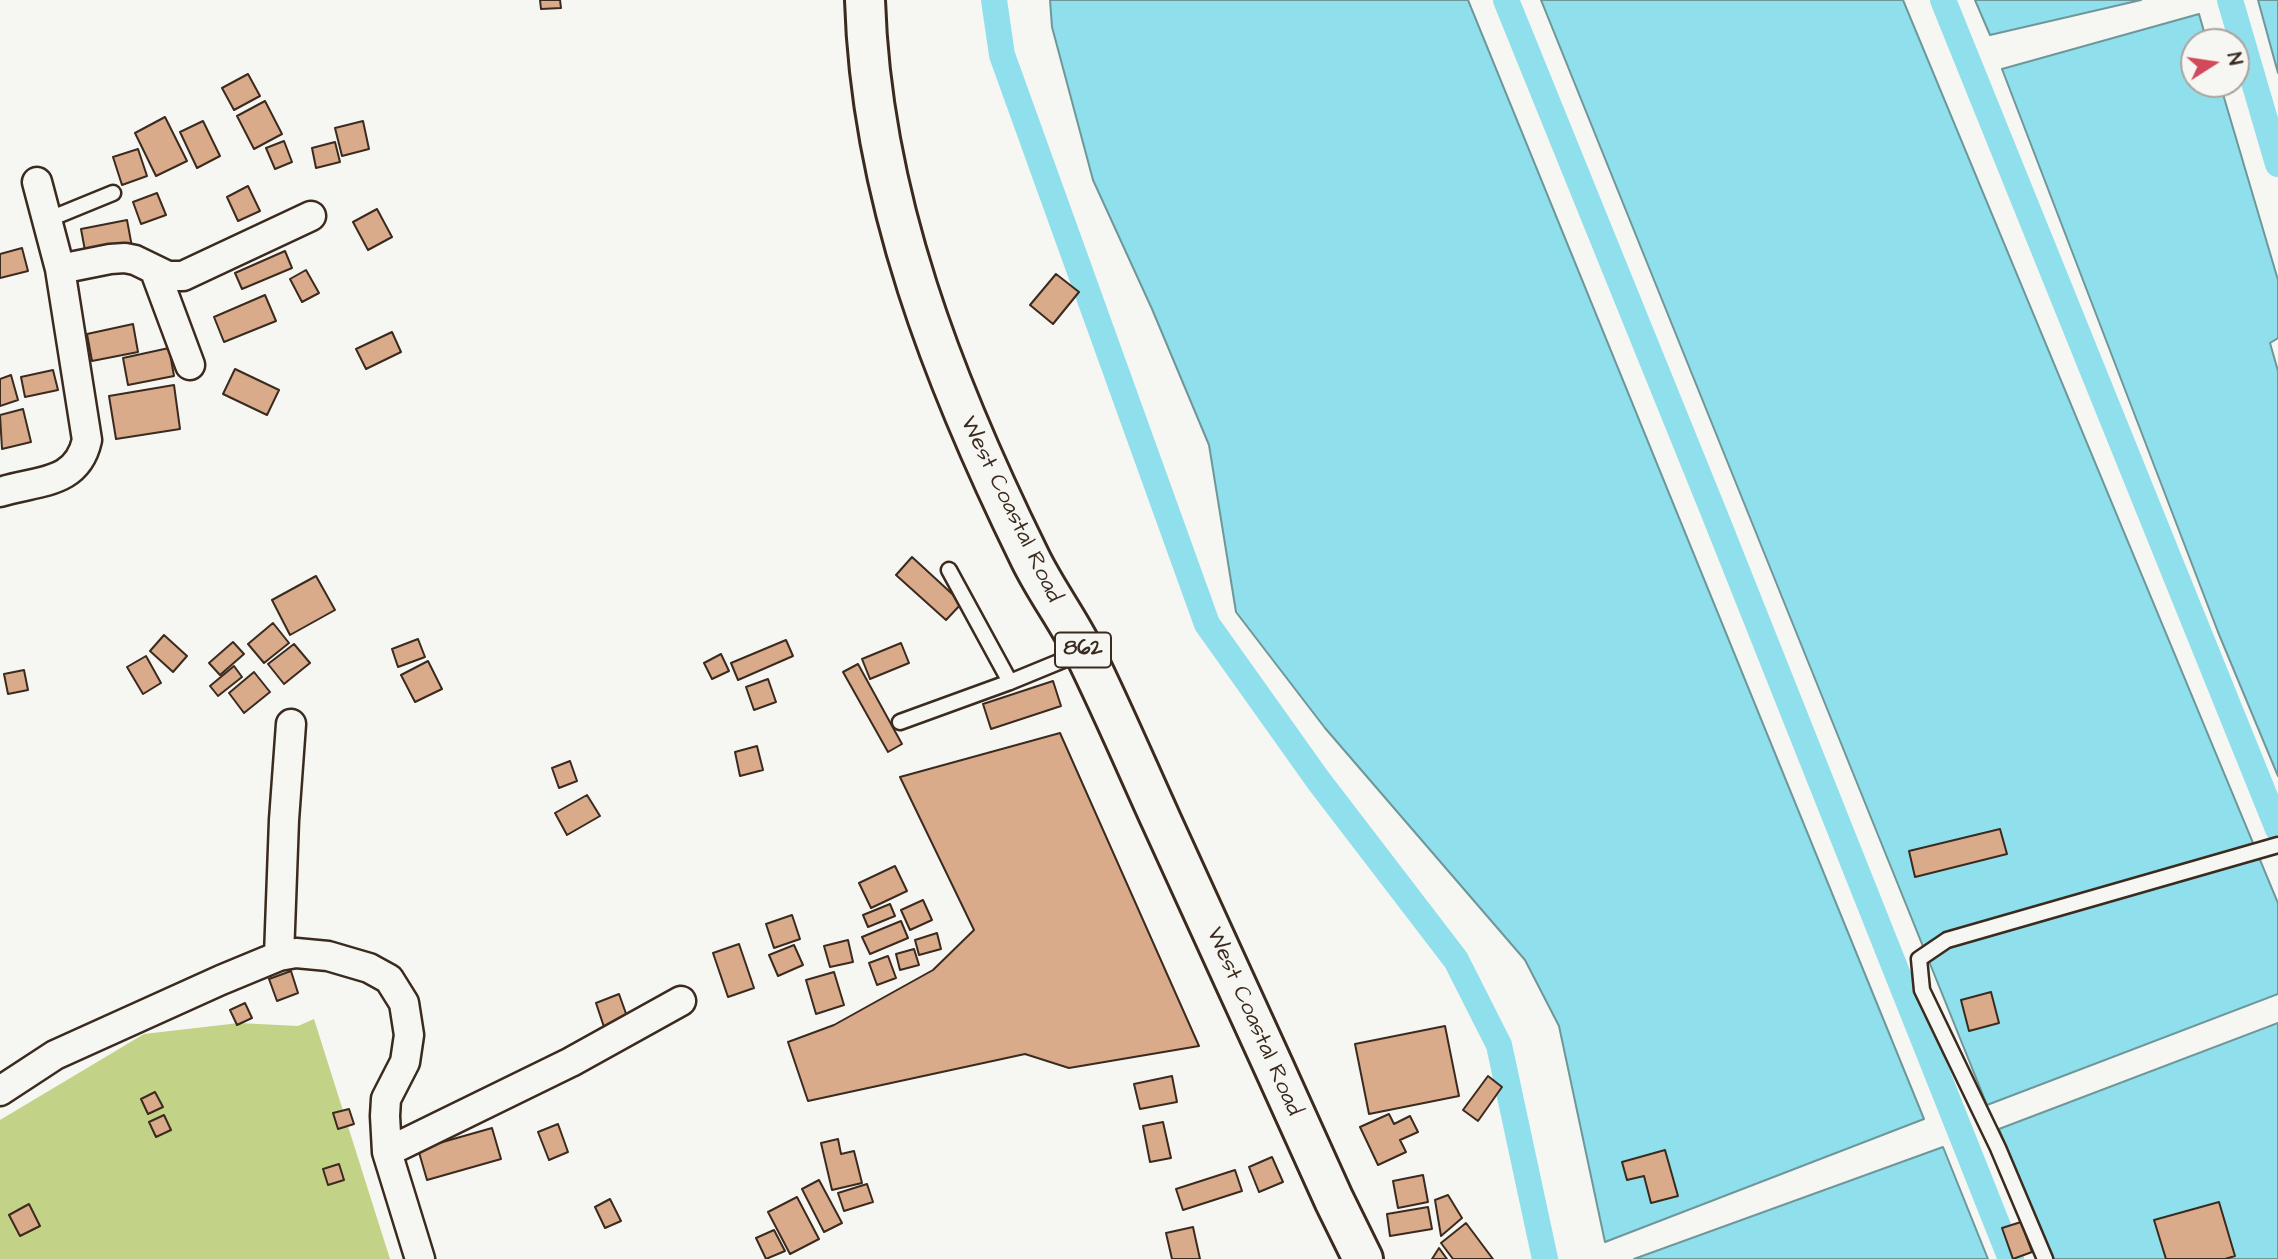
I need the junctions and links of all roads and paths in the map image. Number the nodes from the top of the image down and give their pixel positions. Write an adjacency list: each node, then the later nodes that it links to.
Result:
1 (865, 0): 11 (main road, West Coastal Road / 862)
2 (37, 182): 5 (street)
3 (113, 193): 5 (lane)
4 (311, 216): 7 (street)
5 (47, 220): 6 (street)
6 (60, 269): 7 (street); 9 (street)
7 (155, 271): 8 (street)
8 (190, 365)
9 (0, 492)
10 (949, 570): 12 (lane)
11 (1084, 652): 12 (lane); 21 (main road, West Coastal Road / 862)
12 (1010, 682): 13 (lane)
13 (900, 722)
14 (291, 724): 16 (street)
15 (2278, 845): 22 (lane)
16 (279, 956): 18 (street); 19 (street)
17 (681, 1001): 19 (street)
18 (0, 1091)
19 (387, 1152): 20 (street)
20 (420, 1259)
21 (1363, 1259)
22 (2045, 1259)

